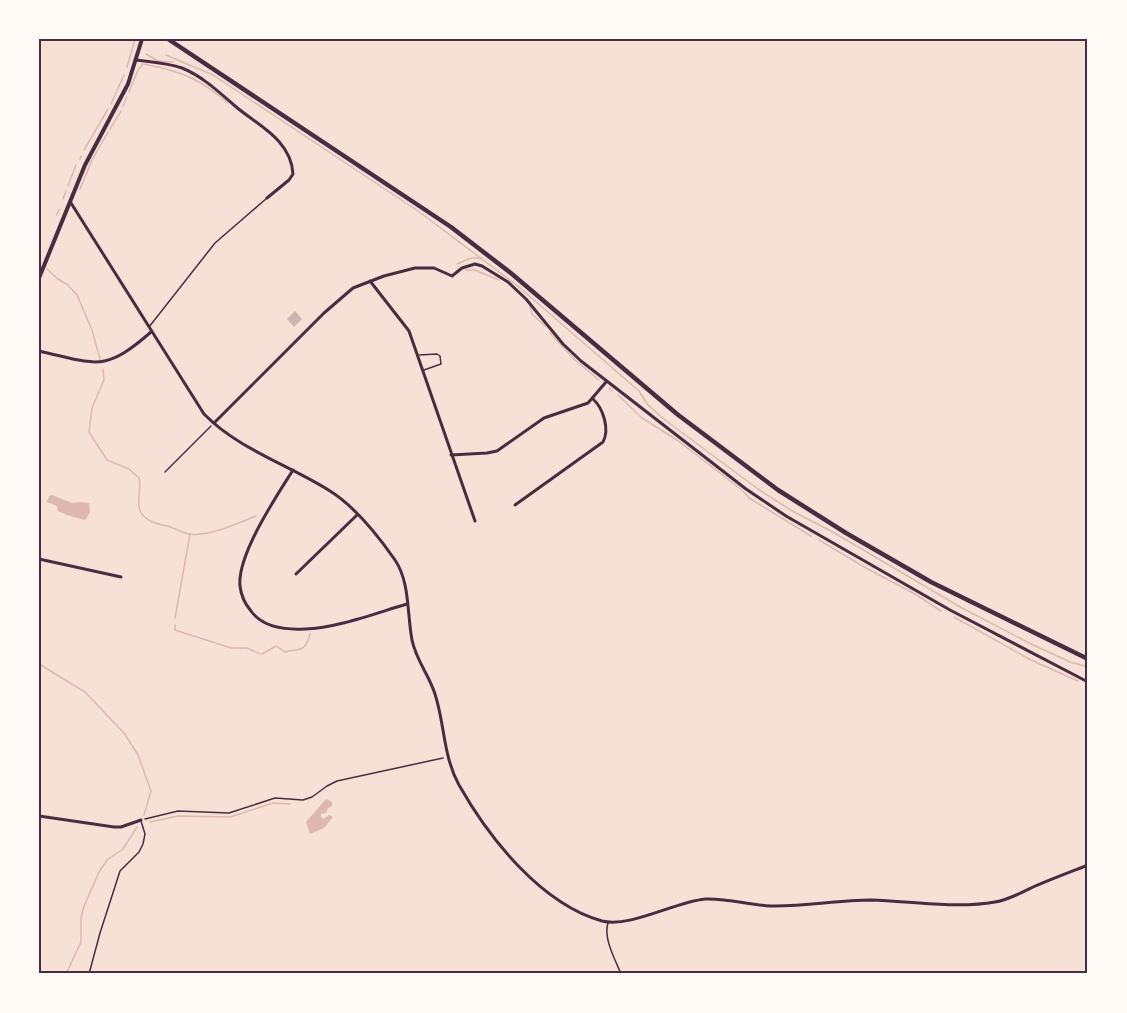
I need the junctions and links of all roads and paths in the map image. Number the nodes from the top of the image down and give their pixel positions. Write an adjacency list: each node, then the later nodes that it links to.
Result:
1 (142, 39): 3 (street)
2 (168, 39): 26 (highway)
3 (136, 60): 4 (street); 5 (street)
4 (267, 198): 8 (lane)
5 (70, 201): 6 (street); 8 (street)
6 (39, 278)
7 (370, 281): 11 (street); 13 (street); 15 (street)
8 (149, 327): 9 (street)
9 (151, 332): 10 (street); 15 (street)
10 (39, 351)
11 (418, 355): 12 (street); 12 (lane)
12 (423, 370): 16 (street)
13 (606, 382): 14 (street); 27 (street)
14 (593, 399): 16 (street); 19 (street)
15 (213, 423): 17 (street); 18 (path)
16 (451, 455): 21 (street)
17 (293, 470): 20 (street); 25 (street)
18 (165, 472)
19 (515, 505)
20 (357, 515): 23 (street); 25 (street)
21 (475, 521)
22 (39, 559): 24 (street)
23 (296, 574)
24 (121, 577)
25 (407, 604): 28 (street)
26 (1088, 659)
27 (1088, 682)
28 (447, 757): 30 (path); 32 (street)
29 (39, 816): 30 (street)
30 (141, 820): 33 (lane)
31 (1088, 865): 32 (street)
32 (608, 922): 34 (lane)
33 (89, 974)
34 (621, 974)

